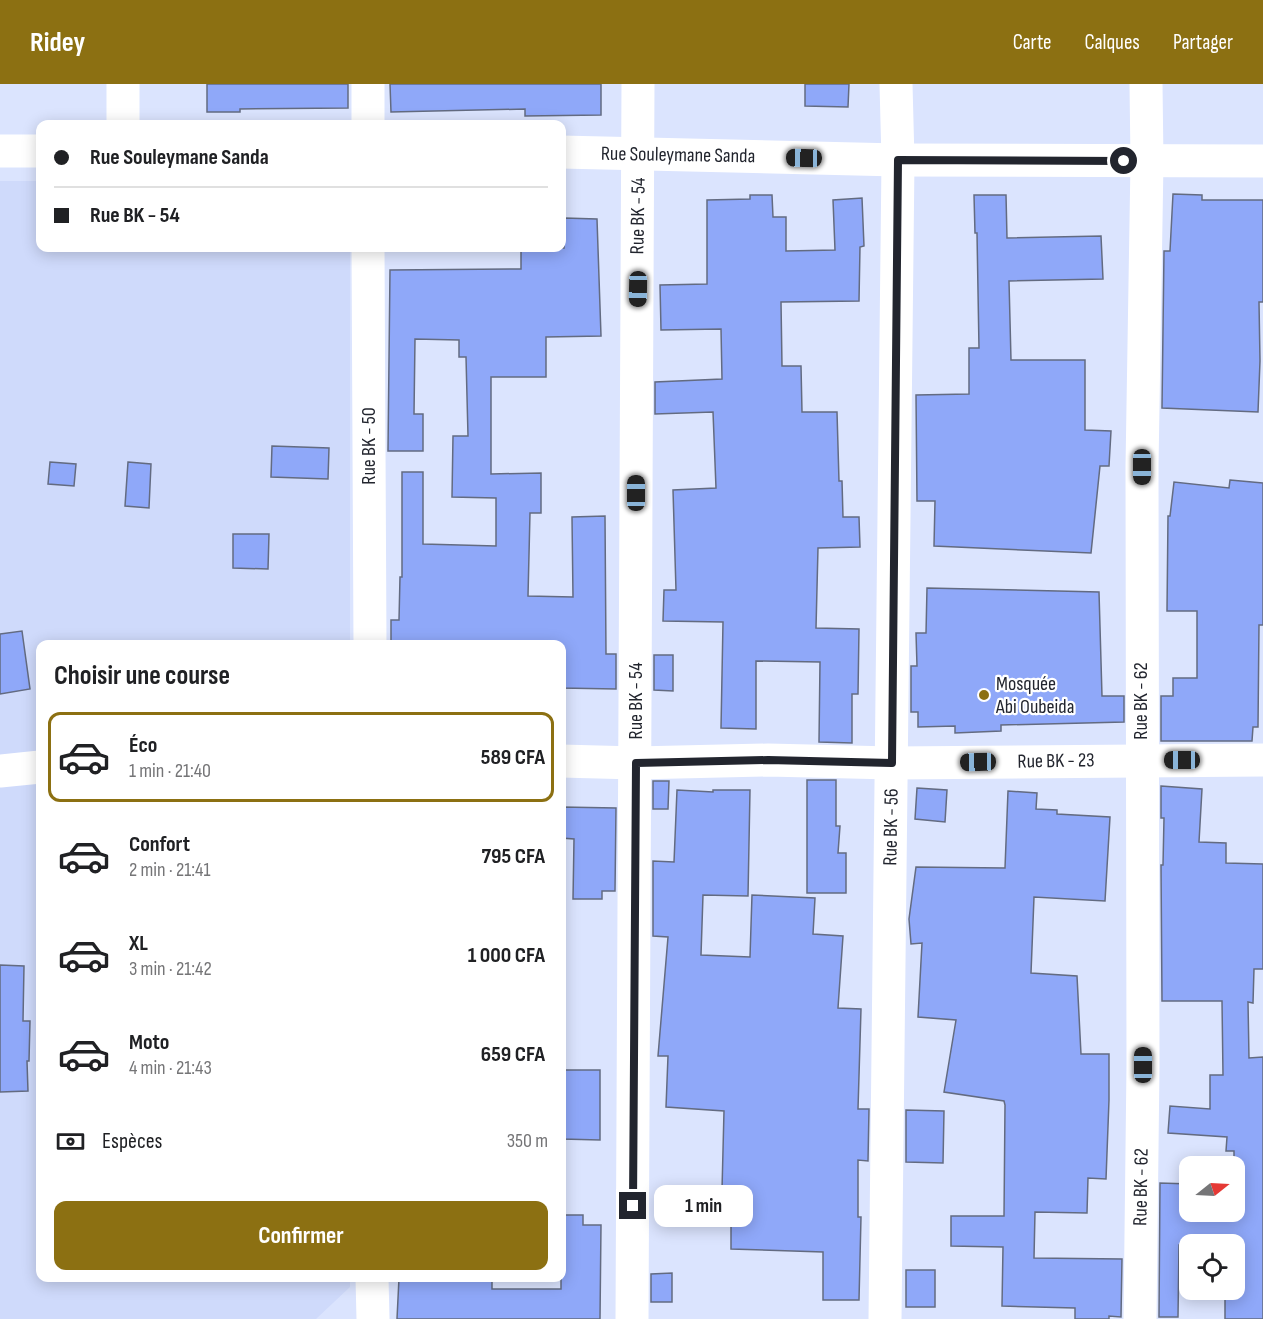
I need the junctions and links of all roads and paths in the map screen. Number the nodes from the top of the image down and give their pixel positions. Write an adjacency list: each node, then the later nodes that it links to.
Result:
1 (123, 84): 6 (street)
2 (368, 84): 7 (street)
3 (638, 84): 11 (street, Rue BK - 54)
4 (896, 84): 12 (street, Rue BK - 56)
5 (1146, 84): 13 (street, Rue BK - 62)
6 (123, 120)
7 (368, 120)
8 (0, 151): 9 (street)
9 (36, 151)
10 (566, 152): 11 (street, Rue Souleymane Sanda)
11 (639, 153): 12 (street, Rue Souleymane Sanda); 20 (street, Rue BK - 54)
12 (898, 160): 13 (street, Rue Souleymane Sanda); 21 (street, Rue BK - 56)
13 (1147, 161): 14 (street, Rue Souleymane Sanda); 17 (street, Rue BK - 62)
14 (1263, 161)
15 (368, 252): 16 (street, Rue BK - 50)
16 (370, 640)
17 (1141, 760): 18 (street, Rue BK - 23); 21 (street, Rue BK - 23); 28 (street, Rue BK - 62)
18 (1263, 760)
19 (566, 761): 20 (street, Rue BK - 23)
20 (636, 763): 21 (street, Rue BK - 23); 26 (street, Rue BK - 54)
21 (892, 763): 27 (street, Rue BK - 56)
22 (36, 767): 23 (street)
23 (0, 771)
24 (372, 1282): 25 (street)
25 (373, 1319)
26 (632, 1319)
27 (885, 1319)
28 (1140, 1319)

